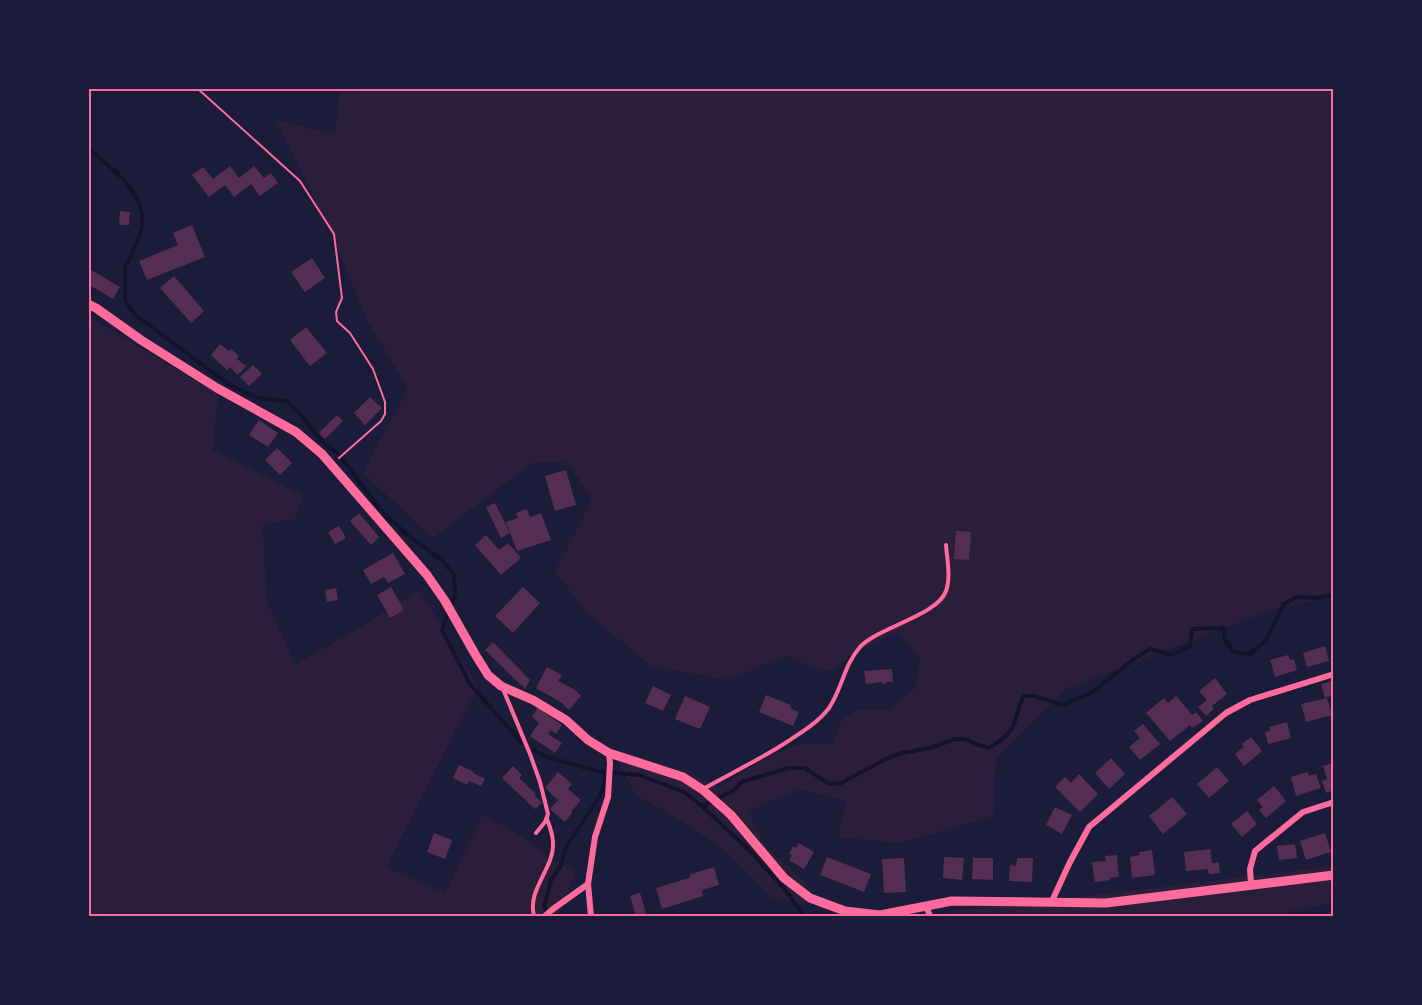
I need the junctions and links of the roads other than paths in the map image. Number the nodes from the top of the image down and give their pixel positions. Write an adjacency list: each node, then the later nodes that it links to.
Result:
1 (88, 304): 4 (street)
2 (946, 545): 6 (lane)
3 (1334, 674): 13 (street)
4 (501, 686): 5 (street); 8 (lane)
5 (609, 753): 6 (street); 11 (street)
6 (706, 792): 14 (street)
7 (1334, 802): 12 (street)
8 (547, 818): 9 (lane); 15 (lane)
9 (536, 833)
10 (1334, 874): 12 (street)
11 (588, 884): 16 (street); 17 (street)
12 (1251, 884): 13 (street)
13 (1051, 903): 14 (street)
14 (926, 906): 18 (street)
15 (534, 916)
16 (545, 916)
17 (591, 916)
18 (930, 916)

